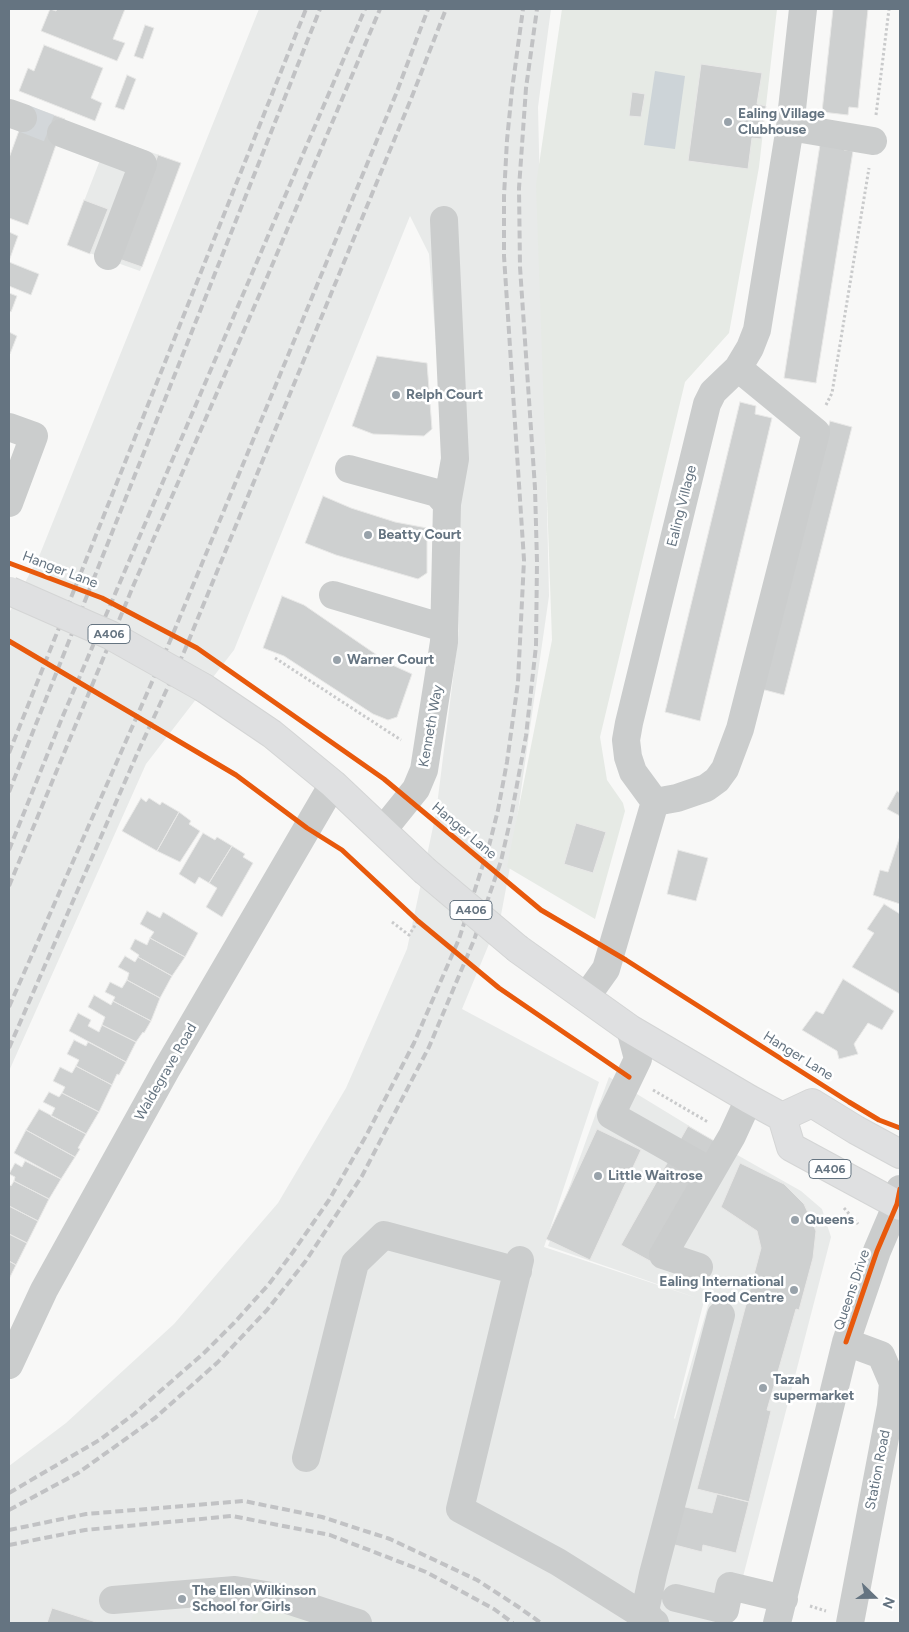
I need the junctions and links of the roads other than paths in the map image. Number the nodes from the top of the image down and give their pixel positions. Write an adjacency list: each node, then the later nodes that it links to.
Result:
1 (803, 9): 2 (street, Ealing Village)
2 (790, 127): 4 (street); 7 (street, Ealing Village)
3 (61, 132): 6 (street)
4 (873, 141)
5 (444, 220): 10 (street, Kenneth Way)
6 (108, 256)
7 (738, 368): 16 (street, Ealing Village); 16 (street)
8 (9, 427): 11 (street)
9 (349, 470): 10 (street)
10 (442, 498): 14 (street, Kenneth Way)
11 (9, 503)
12 (9, 590): 15 (highway, A406, bridge)
13 (333, 595): 14 (street)
14 (444, 628): 17 (street, Kenneth Way)
15 (333, 784): 17 (highway, A406); 28 (street, Waldegrave Road)
16 (655, 802): 18 (street)
17 (383, 830): 18 (highway, A406, bridge)
18 (586, 997): 19 (highway, A406)
19 (630, 1029): 20 (highway, A406); 23 (street)
20 (749, 1099): 21 (highway, A406); 23 (street)
21 (782, 1117): 22 (highway); 24 (highway, A406)
22 (900, 1154)
23 (710, 1171): 25 (street)
24 (899, 1200): 27 (street, Queens Drive)
25 (700, 1267)
26 (721, 1315): 34 (street)
27 (846, 1342): 32 (street, Queens Drive); 33 (street, Station Road)
28 (9, 1365)
29 (306, 1458): 34 (street)
30 (676, 1598): 32 (street)
31 (113, 1600): 35 (street)
32 (789, 1609)
33 (847, 1619)
34 (654, 1622)
35 (358, 1623)

